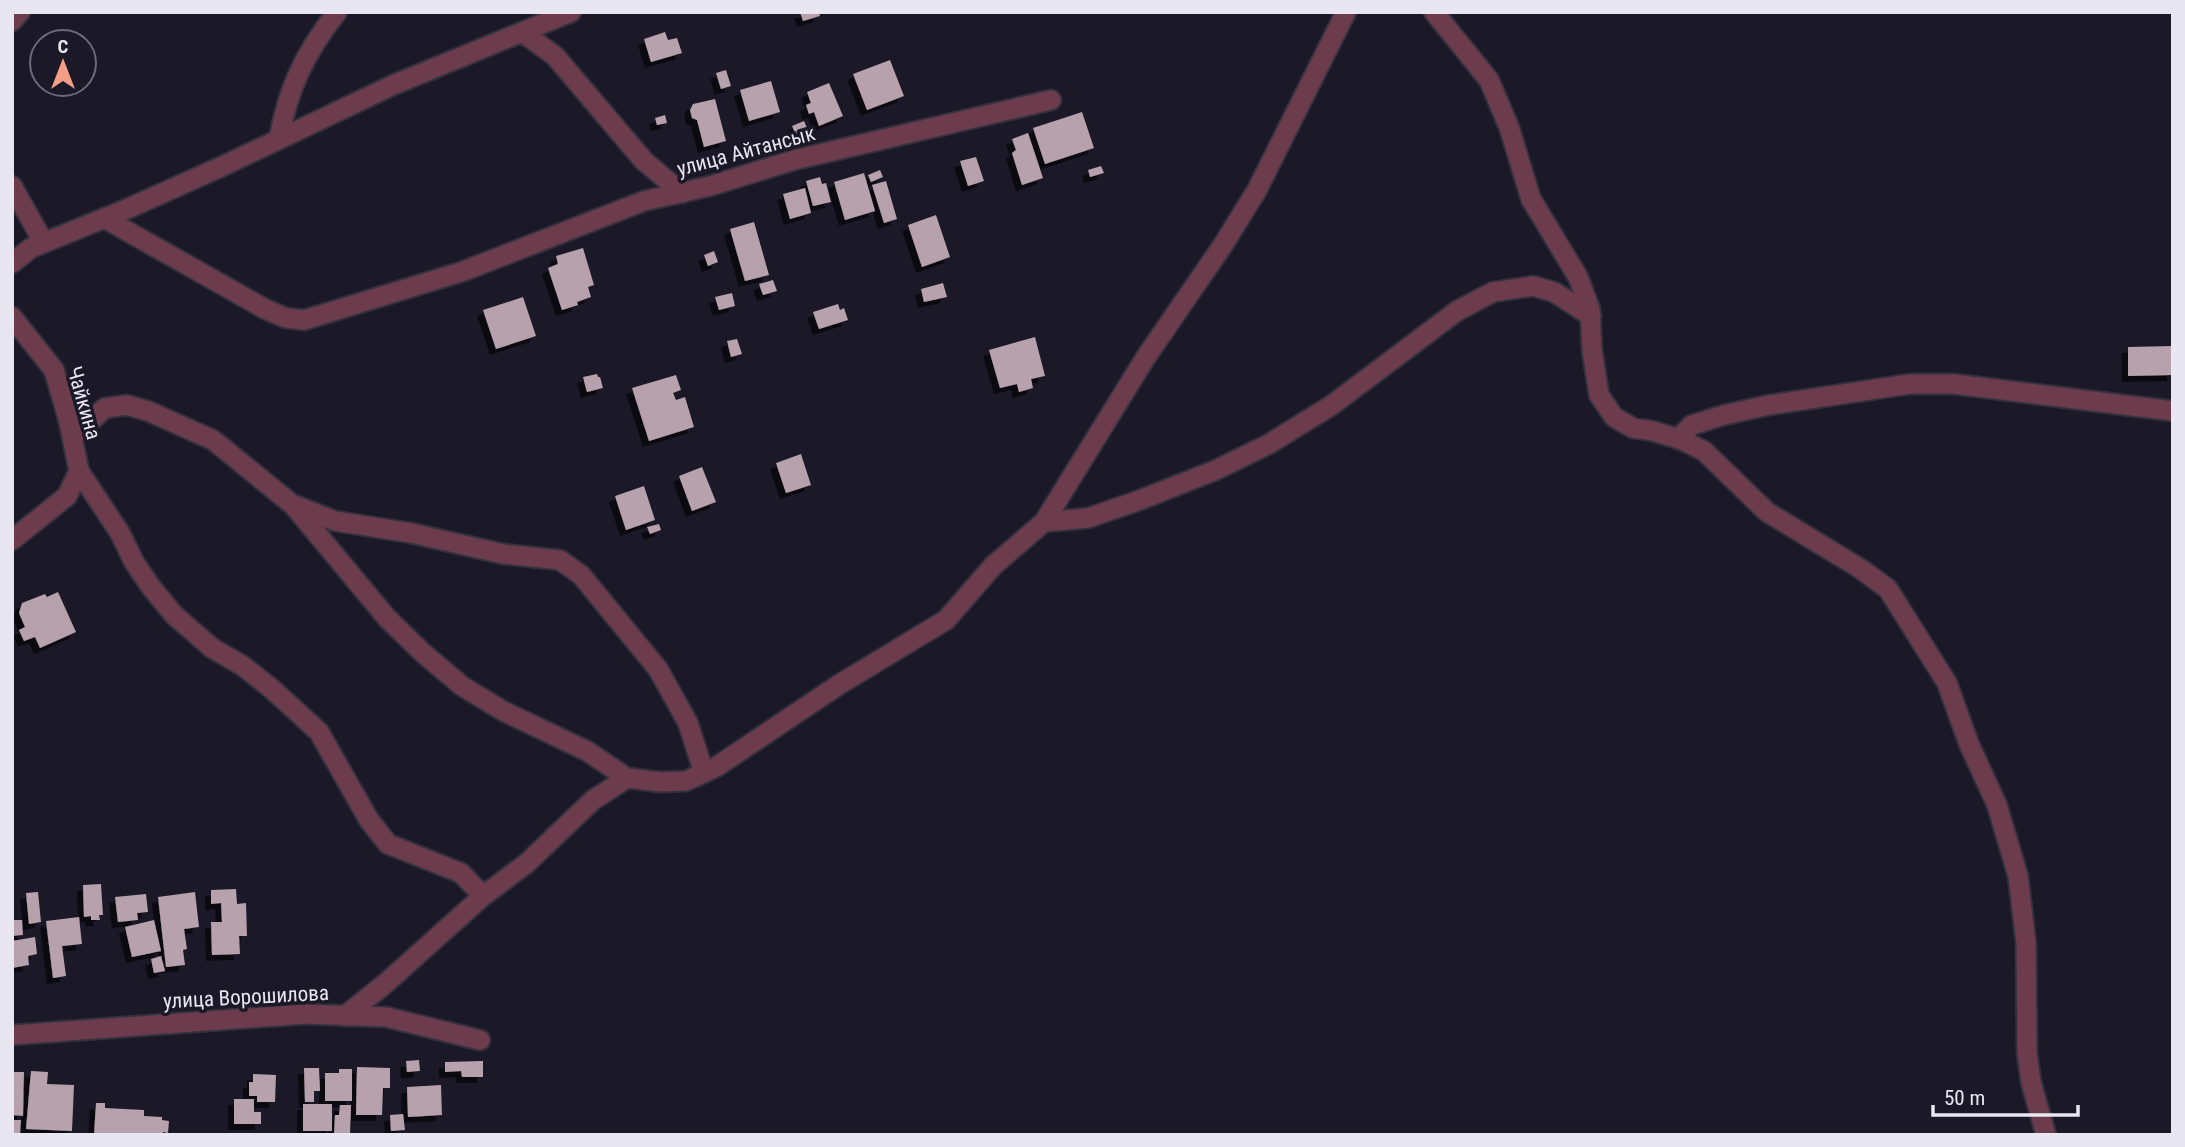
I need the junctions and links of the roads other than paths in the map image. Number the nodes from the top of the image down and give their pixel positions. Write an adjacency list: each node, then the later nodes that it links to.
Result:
1 (20, 12): 6 (street)
2 (337, 12): 9 (street)
3 (571, 12): 7 (street)
4 (1346, 12): 22 (street)
5 (1434, 12): 15 (street)
6 (12, 20)
7 (526, 25): 9 (street); 11 (street)
8 (1051, 100): 11 (street, улица Айтансык)
9 (279, 139): 12 (street)
10 (12, 186): 13 (street)
11 (682, 192): 12 (street, улица Айтансык)
12 (104, 218): 13 (street)
13 (44, 243): 14 (street)
14 (12, 263)
15 (1591, 316): 19 (street); 22 (street)
16 (12, 317): 18 (street, Чайкина)
17 (2173, 411): 19 (street)
18 (72, 437): 20 (street, Чайкина); 21 (street)
19 (1678, 439): 30 (street)
20 (79, 471): 23 (street); 26 (street)
21 (293, 505): 24 (street); 25 (street)
22 (1044, 522): 24 (street)
23 (12, 540)
24 (704, 773): 25 (street)
25 (627, 778): 26 (street)
26 (483, 896): 27 (street)
27 (345, 1016): 28 (street, улица Ворошилова); 29 (street, улица Ворошилова)
28 (12, 1035)
29 (480, 1040)
30 (2046, 1135)

